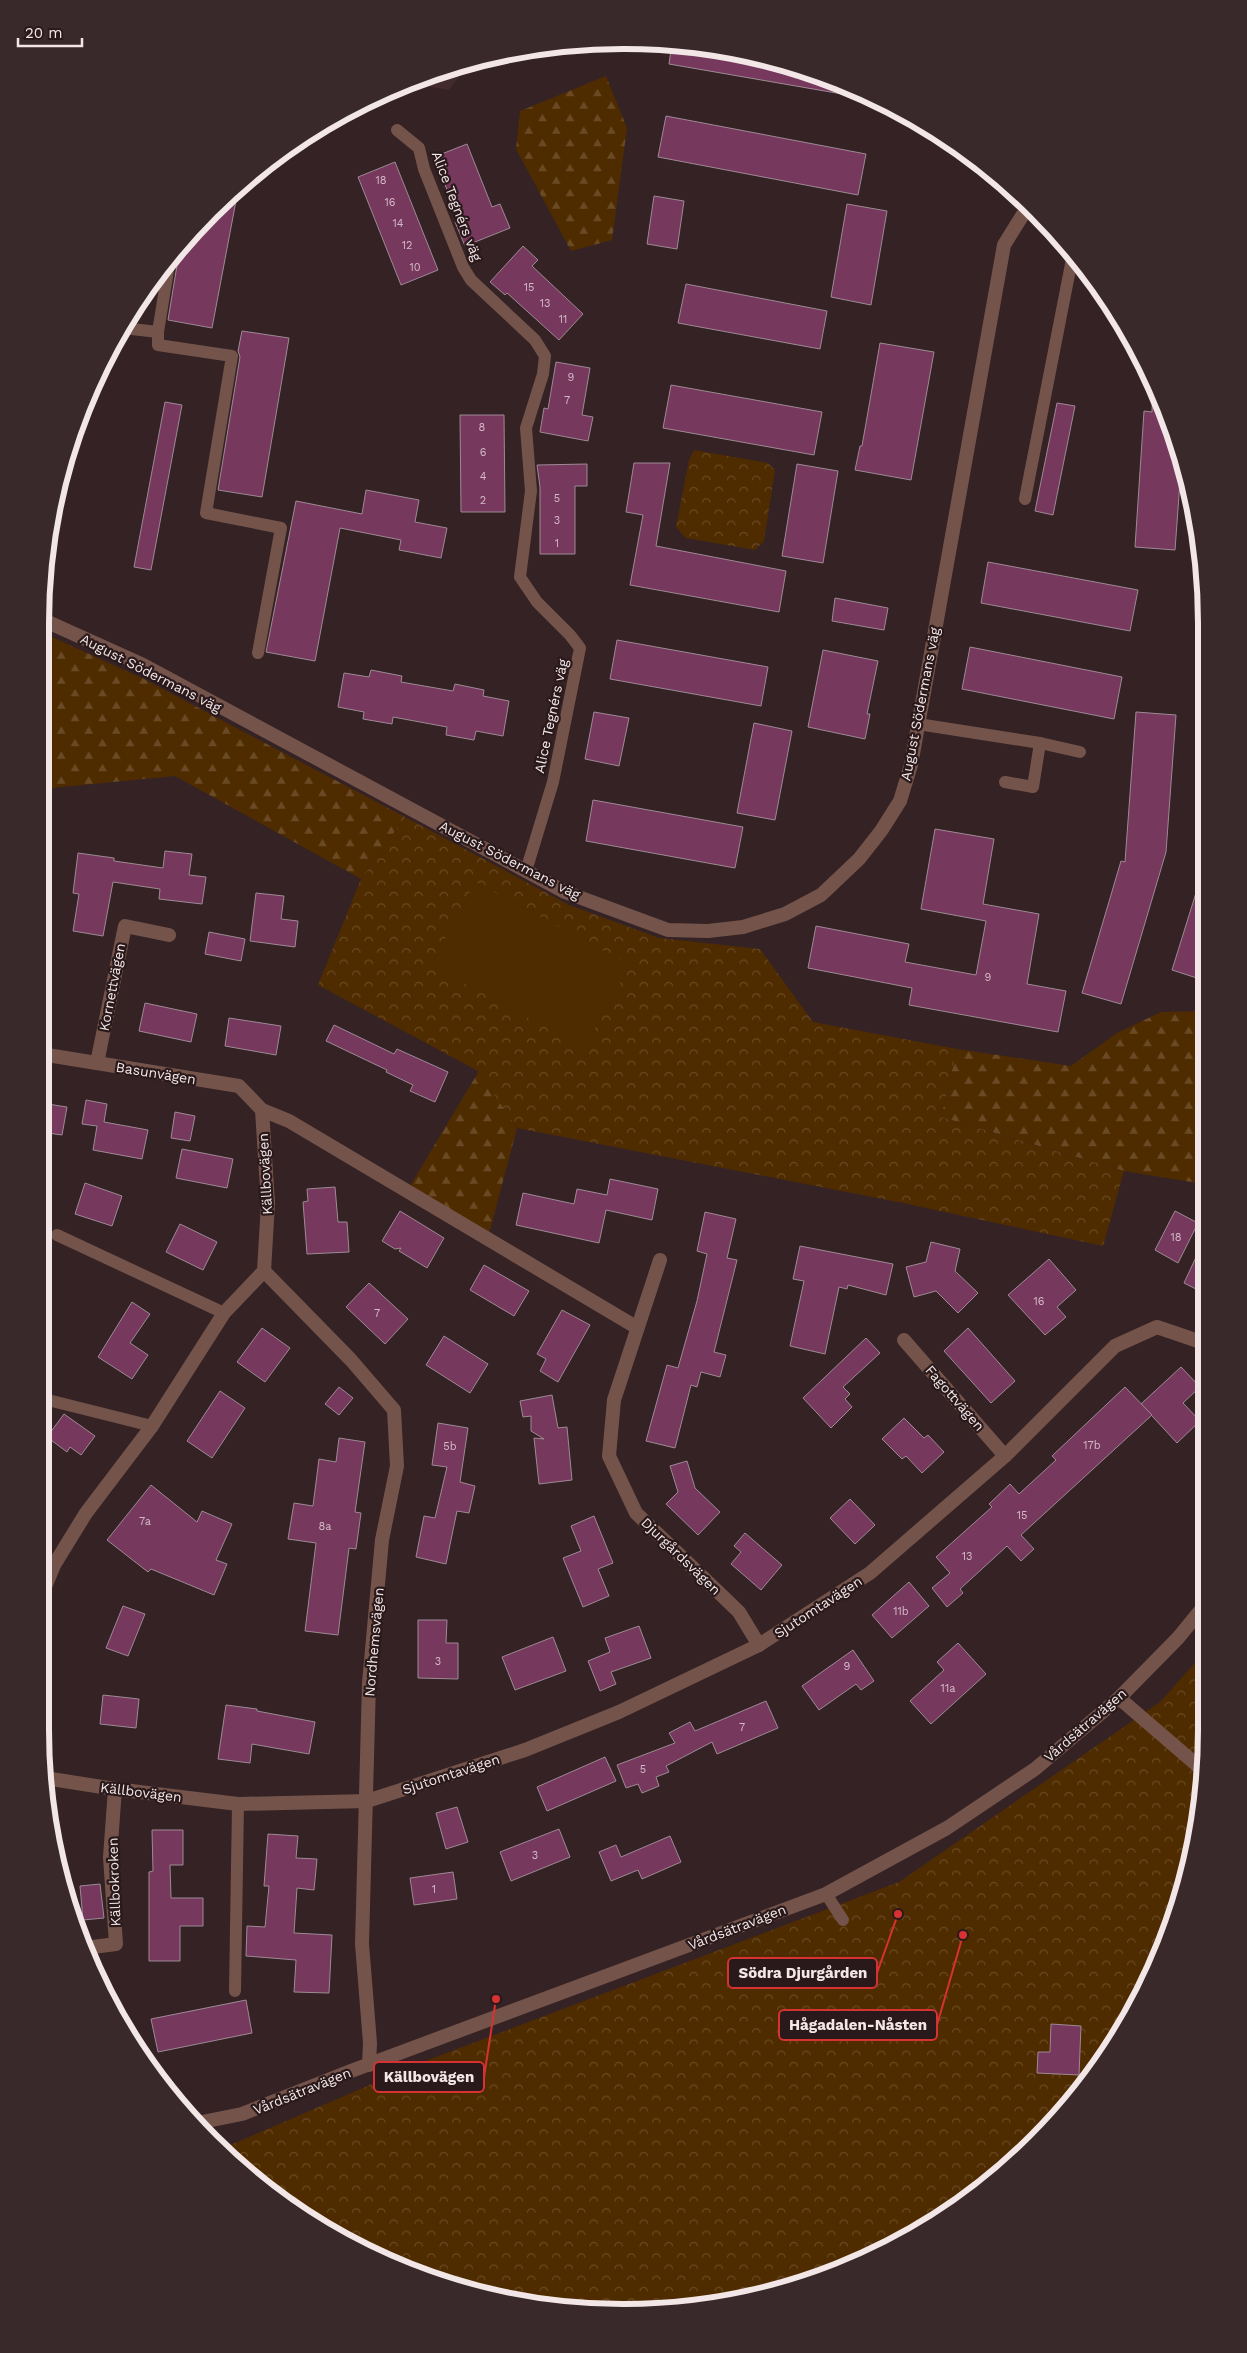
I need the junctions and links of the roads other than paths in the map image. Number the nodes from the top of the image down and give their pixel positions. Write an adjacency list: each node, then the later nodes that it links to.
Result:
1 (397, 130): 14 (lane, Alice Tegnérs väg)
2 (1025, 213): 10 (street, August Södermans väg)
3 (1071, 264): 7 (lane)
4 (167, 275): 6 (lane)
5 (130, 329): 6 (lane)
6 (158, 332): 9 (lane)
7 (1025, 499)
8 (49, 623): 14 (street, August Södermans väg)
9 (258, 653)
10 (918, 724): 11 (lane); 14 (street, August Södermans väg)
11 (1040, 743): 12 (lane); 13 (lane)
12 (1080, 752)
13 (1005, 782)
14 (526, 870)
15 (169, 935): 17 (street, Kornettvägen)
16 (49, 1055): 17 (street, Basunvägen)
17 (97, 1063): 18 (street, Basunvägen)
18 (262, 1110): 21 (street, Källbovägen); 23 (street, Källbovägen)
19 (57, 1236): 22 (lane)
20 (660, 1260): 23 (street, Djurgårdsvägen)
21 (264, 1271): 22 (street); 36 (street, Nordhemsvägen)
22 (224, 1313): 27 (street)
23 (636, 1328): 31 (street, Djurgårdsvägen)
24 (904, 1340): 28 (street, Fagottvägen)
25 (1198, 1342): 28 (street, Sjutomtavägen)
26 (49, 1400): 27 (lane)
27 (152, 1426): 29 (street)
28 (1005, 1456): 31 (street, Sjutomtavägen)
29 (49, 1577)
30 (1198, 1614): 32 (street, Vårdsätravägen)
31 (759, 1645): 36 (street, Sjutomtavägen)
32 (1119, 1698): 33 (street); 38 (street, Vårdsätravägen)
33 (1197, 1765)
34 (51, 1779): 35 (street, Källbovägen)
35 (115, 1789): 37 (street, Källbovägen); 40 (street, Källbokroken)
36 (367, 1801): 37 (street, Källbovägen); 42 (street, Nordhemsvägen)
37 (238, 1804): 41 (lane)
38 (826, 1894): 39 (lane); 42 (street, Vårdsätravägen)
39 (843, 1920)
40 (92, 1947)
41 (235, 1991)
42 (369, 2065): 43 (street, Vårdsätravägen)
43 (204, 2122)

